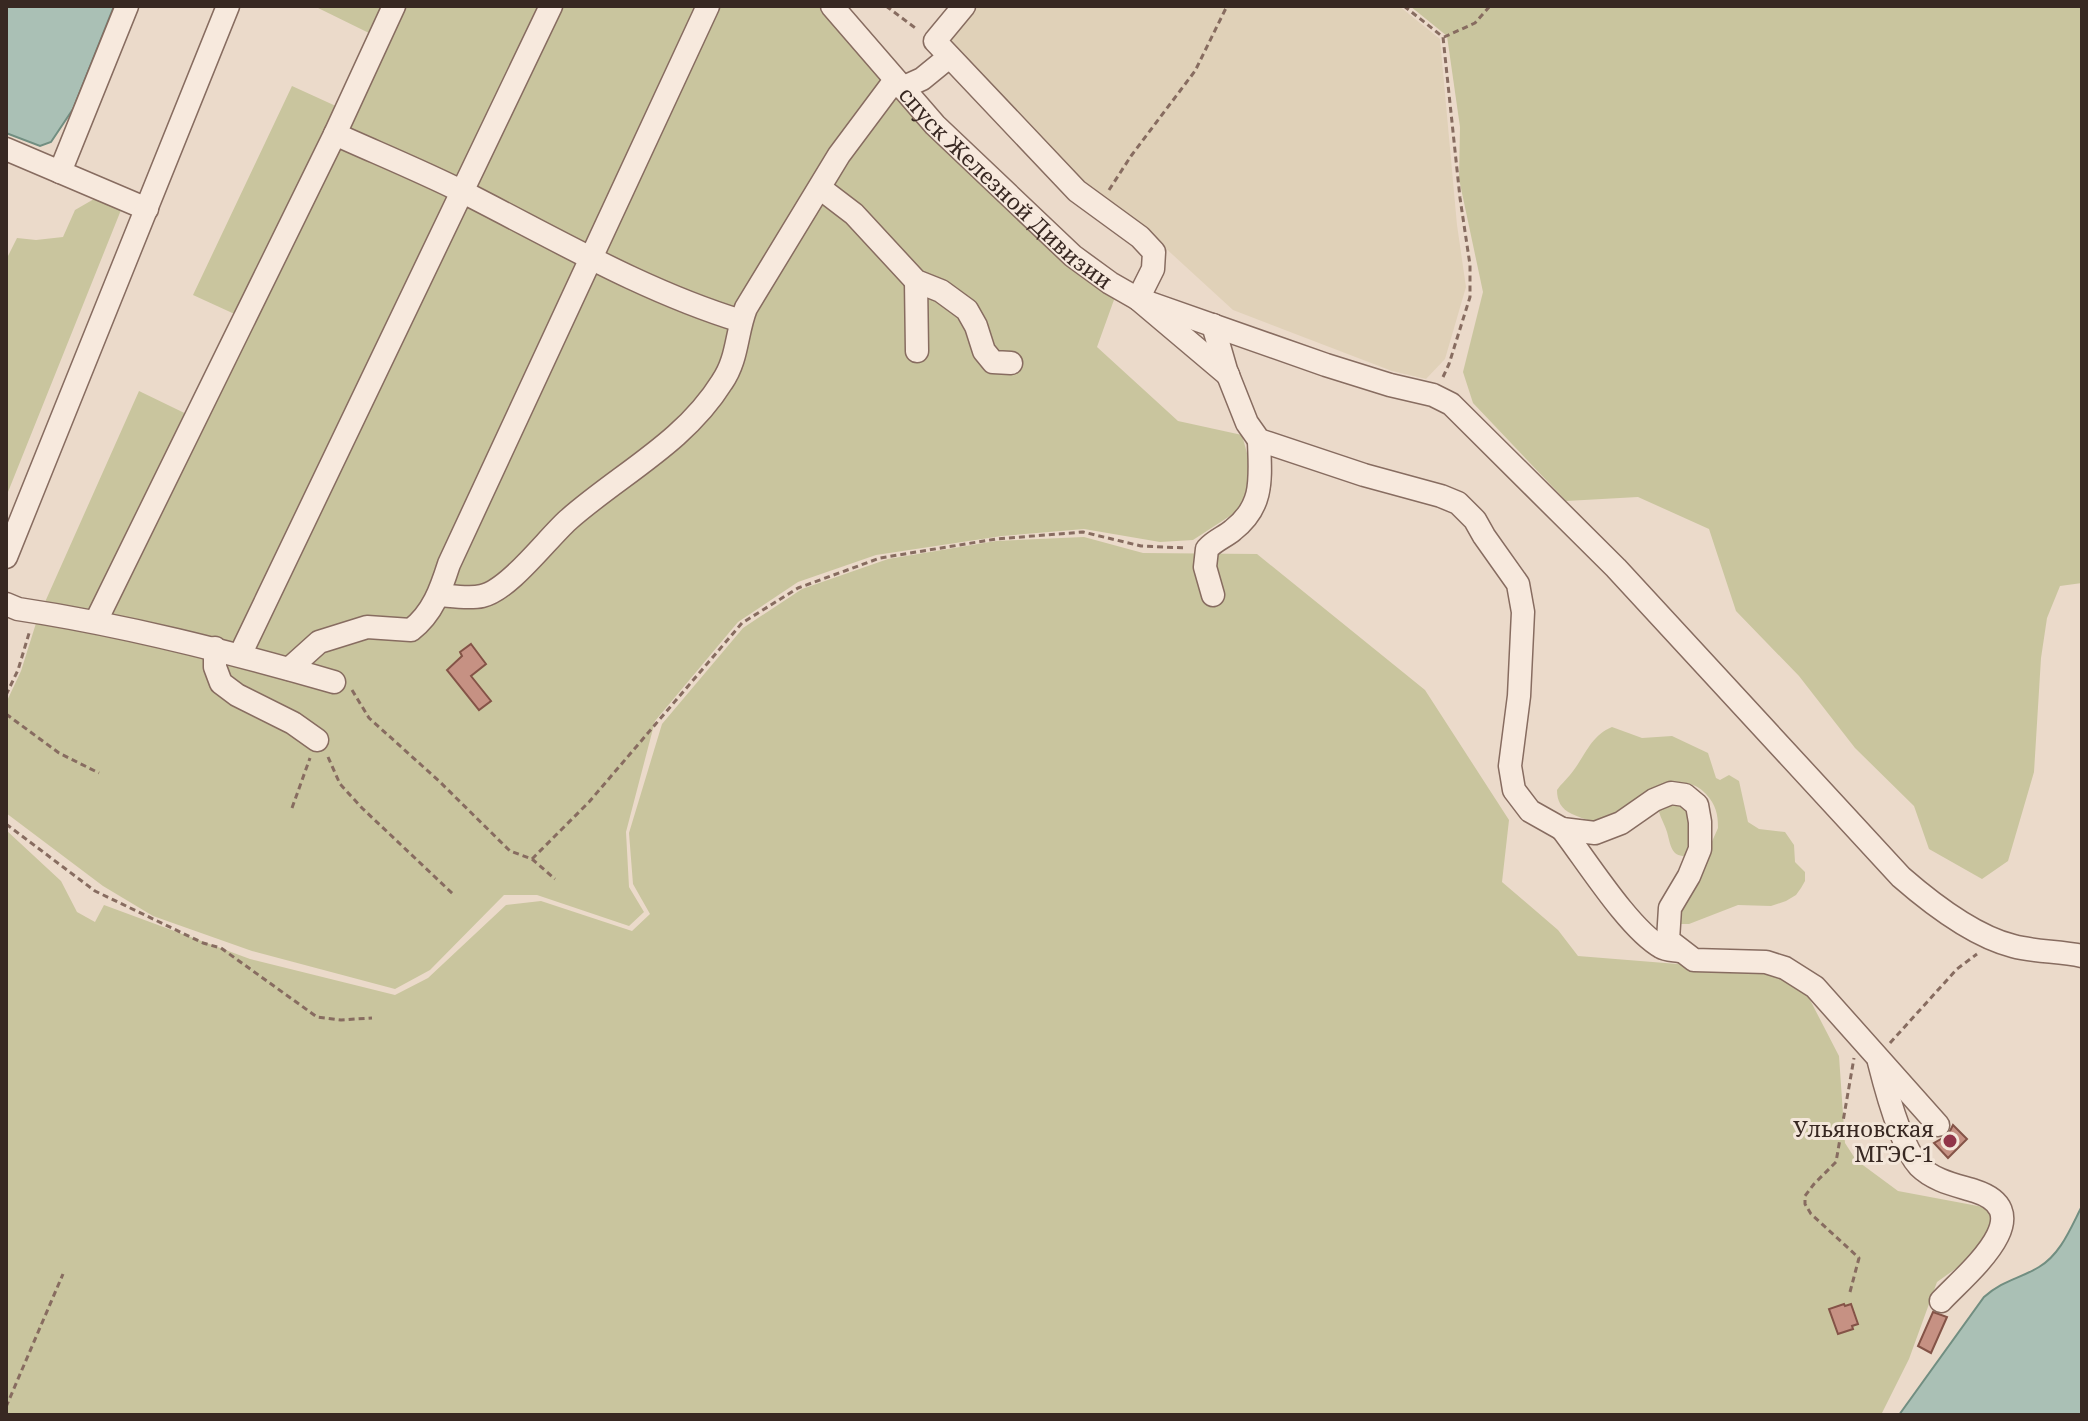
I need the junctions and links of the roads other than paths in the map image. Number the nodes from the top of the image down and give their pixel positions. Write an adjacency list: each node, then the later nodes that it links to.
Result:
1 (127, 6): 12 (street)
2 (228, 6): 15 (street)
3 (394, 6): 10 (street)
4 (551, 6): 14 (street)
5 (708, 6): 16 (street)
6 (832, 6): 9 (street, спуск Железной Дивизии)
7 (964, 6): 8 (street)
8 (942, 49): 9 (street); 18 (street)
9 (899, 84): 13 (street); 18 (street, спуск Железной Дивизии)
10 (335, 134): 14 (street); 29 (street)
11 (6, 149): 12 (street)
12 (60, 172): 15 (street)
13 (820, 188): 17 (street); 19 (street)
14 (461, 191): 16 (street); 31 (street)
15 (147, 209): 25 (street)
16 (590, 259): 19 (street); 26 (street)
17 (916, 281): 21 (street); 22 (street)
18 (1138, 299): 20 (street, спуск Железной Дивизии); 23 (street)
19 (741, 321): 26 (street)
20 (1213, 325): 23 (street); 37 (street, спуск Железной Дивизии)
21 (917, 351)
22 (1011, 363)
23 (1228, 375): 24 (street)
24 (1259, 440): 27 (street); 35 (street)
25 (6, 557)
26 (439, 595): 32 (street)
27 (1213, 595)
28 (6, 604): 29 (street)
29 (96, 621): 30 (street)
30 (215, 648): 31 (street); 34 (street)
31 (240, 655): 32 (street)
32 (289, 669): 33 (street)
33 (334, 682)
34 (312, 737)
35 (1562, 829): 36 (street); 36 (street)
36 (1679, 951): 38 (street)
37 (2082, 956)
38 (1877, 1057): 39 (street); 40 (street)
39 (1938, 1125)
40 (1941, 1301)

